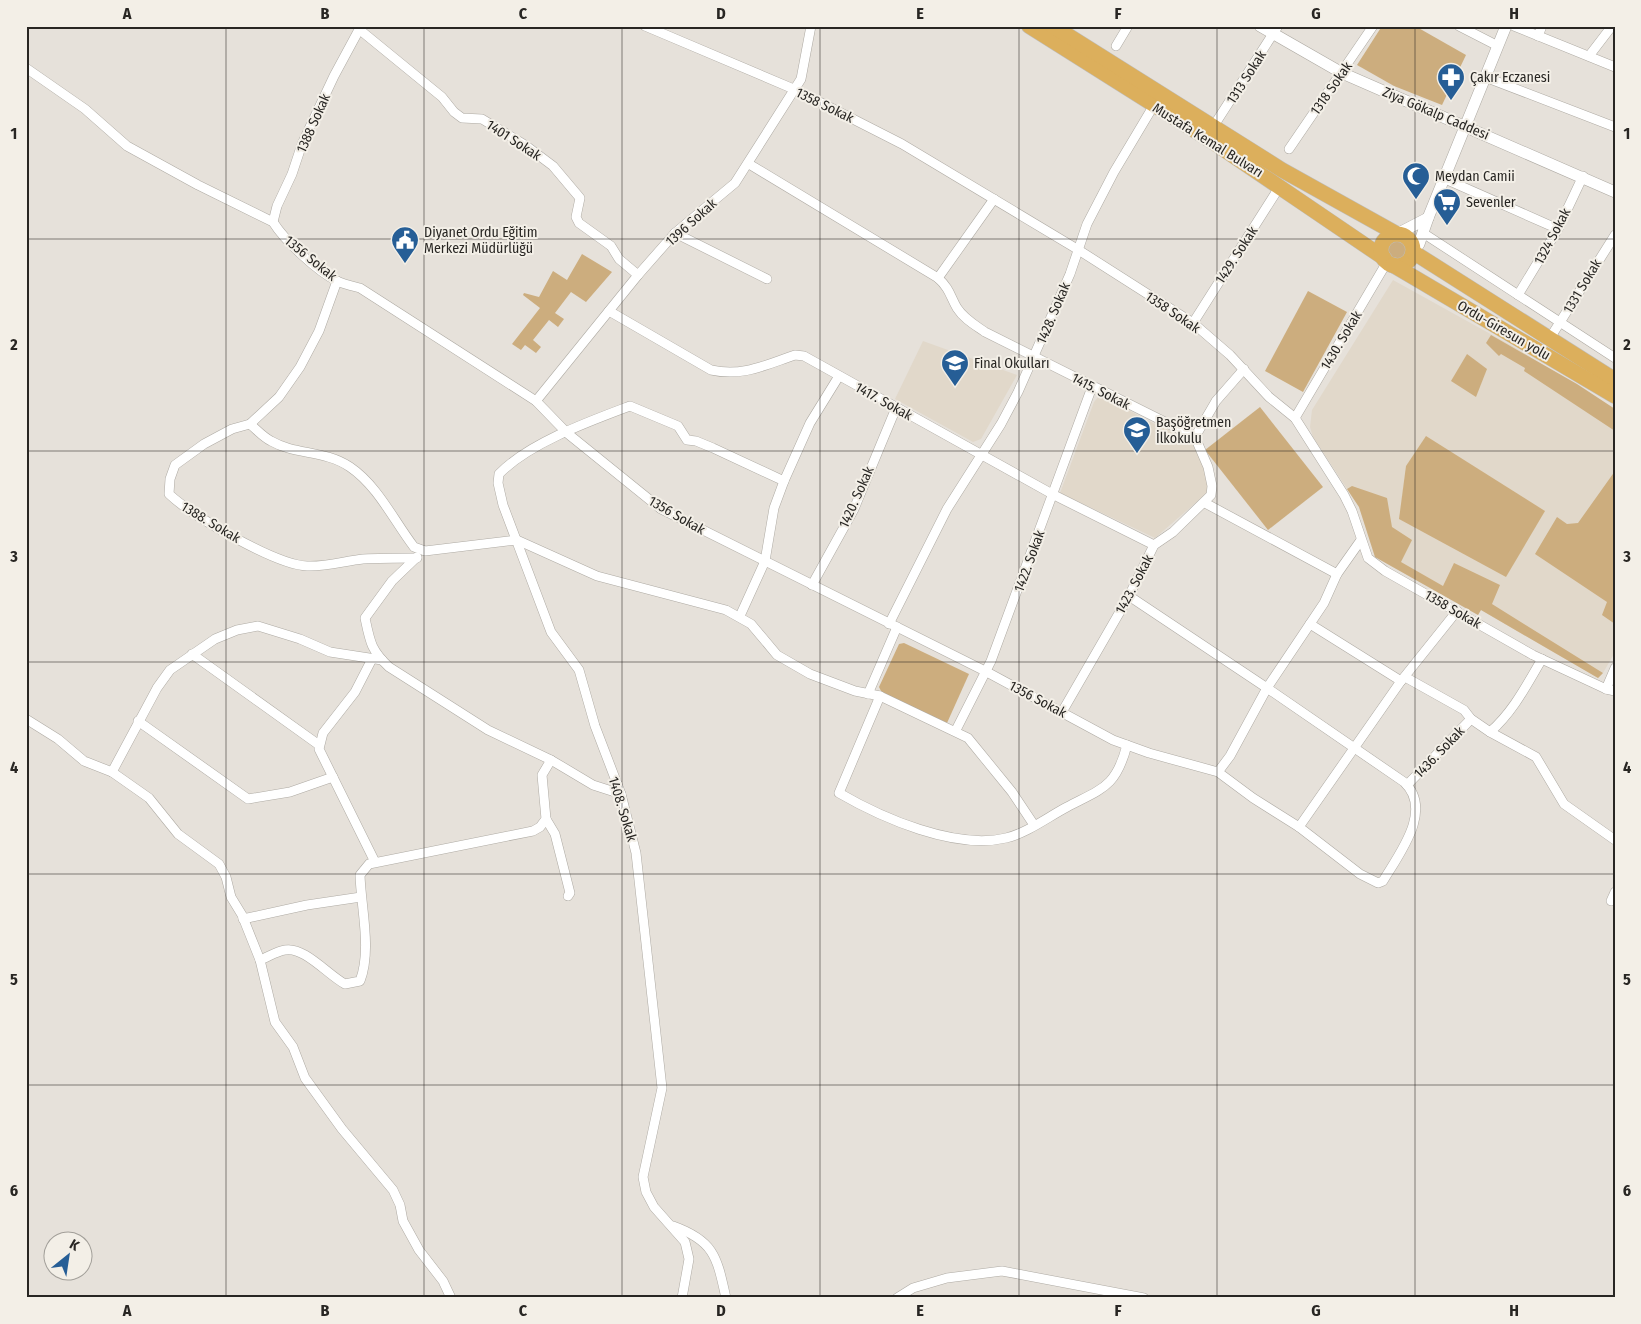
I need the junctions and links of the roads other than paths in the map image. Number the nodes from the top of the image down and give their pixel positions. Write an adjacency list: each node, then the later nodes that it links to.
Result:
1 (645, 26): 23 (street, 1358 Sokak)
2 (811, 26): 23 (street, 1396 Sokak)
3 (1029, 26): 24 (highway, Mustafa Kemal Bulvarı)
4 (1053, 26): 26 (highway, Mustafa Kemal Bulvarı)
5 (1128, 26): 16 (street)
6 (1260, 26): 14 (street, Ziya Gökalp Caddesi)
7 (1373, 26): 21 (street, 1318 Sokak)
8 (1459, 26): 17 (street)
9 (1506, 26): 17 (street)
10 (1514, 26): 15 (street)
11 (1542, 26): 15 (street)
12 (1612, 26): 18 (street)
13 (361, 28): 36 (street, 1388 Sokak); 45 (street, 1401 Sokak)
14 (1276, 30): 21 (street, Ziya Gökalp Caddesi); 26 (street, 1313 Sokak)
15 (1538, 36): 18 (street)
16 (1116, 46)
17 (1498, 46): 22 (street)
18 (1589, 56): 19 (street)
19 (1615, 66)
20 (26, 68): 36 (street, 1356 Sokak)
21 (1342, 73): 25 (street, Ziya Gökalp Caddesi); 28 (street, 1318 Sokak)
22 (1485, 77): 25 (street); 27 (street)
23 (796, 90): 29 (street, 1396 Sokak); 34 (street, 1358 Sokak)
24 (1154, 105): 32 (highway, Mustafa Kemal Bulvarı); 42 (street, 1428. Sokak)
25 (1466, 126): 30 (street, Ziya Gökalp Caddesi); 31 (street)
26 (1213, 127): 40 (highway, Mustafa Kemal Bulvarı)
27 (1615, 127)
28 (1289, 149)
29 (749, 164): 38 (street, 1396 Sokak); 46 (street)
30 (1583, 176): 33 (street, Ziya Gökalp Caddesi); 37 (street, 1324 Sokak)
31 (1445, 179): 35 (street); 37 (street)
32 (1280, 186): 44 (highway, Mustafa Kemal Bulvarı); 51 (street, 1429. Sokak)
33 (1615, 192)
34 (994, 199): 42 (street, 1358 Sokak); 46 (street)
35 (1428, 218): 39 (street); 40 (street)
36 (273, 222): 48 (street, 1356 Sokak)
37 (1558, 229): 49 (street, 1324 Sokak)
38 (675, 233): 45 (street, 1396 Sokak); 47 (street)
39 (1423, 233): 43 (street); 49 (street)
40 (1397, 234): 43 (highway); 44 (highway)
41 (1615, 235): 52 (street, 1331 Sokak)
42 (1077, 249): 51 (street, 1358 Sokak); 54 (street, 1428. Sokak)
43 (1413, 252): 44 (highway); 53 (highway, Ordu-Giresun yolu)
44 (1388, 261): 60 (highway, Ordu-Giresun yolu); 63 (street, 1430. Sokak)
45 (638, 275): 50 (street, 1396 Sokak)
46 (938, 278): 54 (street, 1415. Sokak)
47 (767, 279)
48 (337, 281): 61 (street, 1356 Sokak); 64 (street, 1388. Sokak)
49 (1518, 295): 52 (street)
50 (609, 312): 57 (street, 1417. Sokak); 61 (street, 1396 Sokak)
51 (1192, 323): 56 (street, 1358 Sokak)
52 (1560, 323): 53 (street, 1331 Sokak); 55 (street)
53 (1550, 338): 58 (highway, Ordu-Giresun yolu)
54 (1035, 356): 59 (street, 1415. Sokak); 67 (street, 1428. Sokak)
55 (1615, 358)
56 (1244, 369): 63 (street, 1358 Sokak); 66 (street)
57 (839, 376): 62 (street, 1417. Sokak); 68 (street)
58 (1615, 380)
59 (1092, 387): 66 (street, 1415. Sokak); 69 (street, 1422. Sokak)
60 (1615, 396)
61 (536, 401): 65 (street, 1356 Sokak)
62 (896, 408): 67 (street, 1417. Sokak); 78 (street, 1420. Sokak)
63 (1294, 418): 72 (street, 1358 Sokak)
64 (250, 424): 74 (street); 75 (street, 1388. Sokak)
65 (567, 433): 68 (street, 1408. Sokak); 71 (street, 1408. Sokak); 76 (street, 1356 Sokak)
66 (1195, 436): 70 (street)
67 (980, 453): 69 (street, 1417. Sokak); 83 (street, 1428. Sokak)
68 (784, 481): 76 (street)
69 (1054, 495): 73 (street, 1417. Sokak); 89 (street, 1422. Sokak)
70 (1205, 503): 73 (street, 1423. Sokak); 77 (street)
71 (517, 540): 74 (street); 81 (street); 109 (street, 1408. Sokak)
72 (1361, 540): 77 (street); 80 (street, 1358 Sokak)
73 (1154, 545): 79 (street, 1423. Sokak)
74 (425, 550): 75 (street)
75 (417, 558): 86 (street)
76 (765, 561): 78 (street, 1356 Sokak); 81 (street)
77 (1337, 574): 82 (street)
78 (812, 585): 83 (street, 1356 Sokak)
79 (1129, 596): 91 (street); 95 (street, 1423. Sokak)
80 (1457, 612): 87 (street, 1358 Sokak); 90 (street)
81 (740, 616): 93 (street)
82 (1310, 624): 90 (street, 1436. Sokak); 91 (street)
83 (893, 625): 89 (street, 1356 Sokak); 93 (street, 1428. Sokak)
84 (192, 654): 85 (street); 98 (street); 101 (street)
85 (372, 659): 86 (street); 101 (street)
86 (382, 660): 104 (street)
87 (1542, 660): 92 (street, 1358 Sokak); 100 (street)
88 (1615, 668): 92 (street)
89 (985, 672): 95 (street, 1356 Sokak); 99 (street, 1422. Sokak)
90 (1403, 679): 97 (street, 1436. Sokak); 103 (street)
91 (1267, 688): 103 (street); 106 (street)
92 (1610, 690)
93 (868, 694): 94 (street)
94 (880, 696): 99 (street); 111 (street)
95 (1062, 712): 102 (street, 1356 Sokak)
96 (26, 719): 105 (street)
97 (1471, 719): 100 (street, 1436. Sokak); 108 (street, 1436. Sokak)
98 (138, 721): 105 (street); 107 (street)
99 (956, 730): 111 (street)
100 (1490, 732): 113 (street, 1436. Sokak)
101 (319, 745): 107 (street)
102 (1127, 745): 106 (street, 1356 Sokak); 111 (street)
103 (1354, 747): 108 (street); 112 (street)
104 (552, 760): 109 (street); 110 (street)
105 (112, 772): 119 (street)
106 (1218, 772): 112 (street, 1356 Sokak)
107 (333, 777): 114 (street)
108 (1407, 785): 112 (street, 1356 Sokak)
109 (621, 794): 121 (street, 1408. Sokak)
110 (546, 819): 114 (street); 116 (street)
111 (1034, 825)
112 (1299, 827)
113 (1615, 840)
114 (375, 862): 117 (street)
115 (1615, 892): 118 (street)
116 (568, 896)
117 (361, 897): 119 (street); 120 (street)
118 (1611, 902)
119 (243, 918): 120 (street)
120 (260, 960): 122 (street)
121 (671, 1226): 123 (street, 1408. Sokak); 124 (street)
122 (451, 1298)
123 (682, 1298)
124 (726, 1298)
125 (897, 1298): 126 (street)
126 (1144, 1298)

